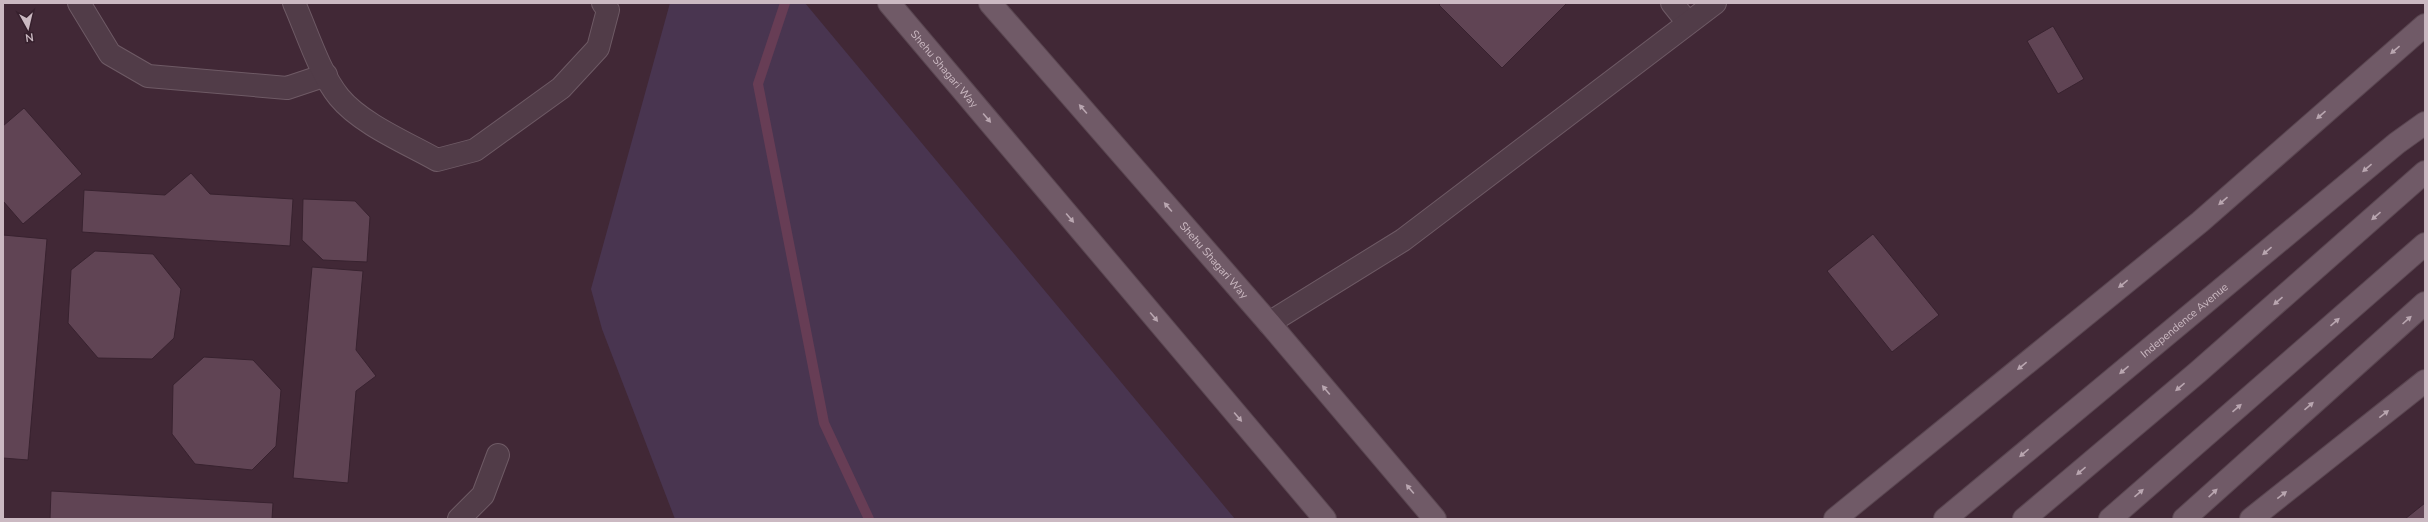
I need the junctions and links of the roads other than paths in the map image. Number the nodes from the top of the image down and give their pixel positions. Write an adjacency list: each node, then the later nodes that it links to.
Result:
1 (79, 3): 10 (lane)
2 (294, 3): 10 (lane)
3 (602, 3): 10 (lane)
4 (889, 3): 19 (main road, Shehu Shagari Way, one-way to 19)
5 (990, 3): 15 (main road, Shehu Shagari Way, one-way to 5)
6 (1672, 3): 8 (lane)
7 (1715, 3): 8 (lane)
8 (1688, 23): 15 (lane)
9 (2425, 25): 21 (main road, one-way to 21)
10 (326, 75)
11 (2425, 123): 22 (main road, Independence Avenue, one-way to 22)
12 (2420, 177): 23 (main road, one-way to 23)
13 (2425, 244): 24 (main road, one-way to 13)
14 (2425, 303): 25 (main road, one-way to 14)
15 (1269, 323): 20 (main road, Shehu Shagari Way, one-way to 15)
16 (2425, 381): 26 (main road, one-way to 16)
17 (498, 455): 18 (lane)
18 (459, 519)
19 (1324, 519)
20 (1435, 519)
21 (1835, 519)
22 (1945, 519)
23 (2024, 519)
24 (2110, 519)
25 (2184, 519)
26 (2251, 519)

